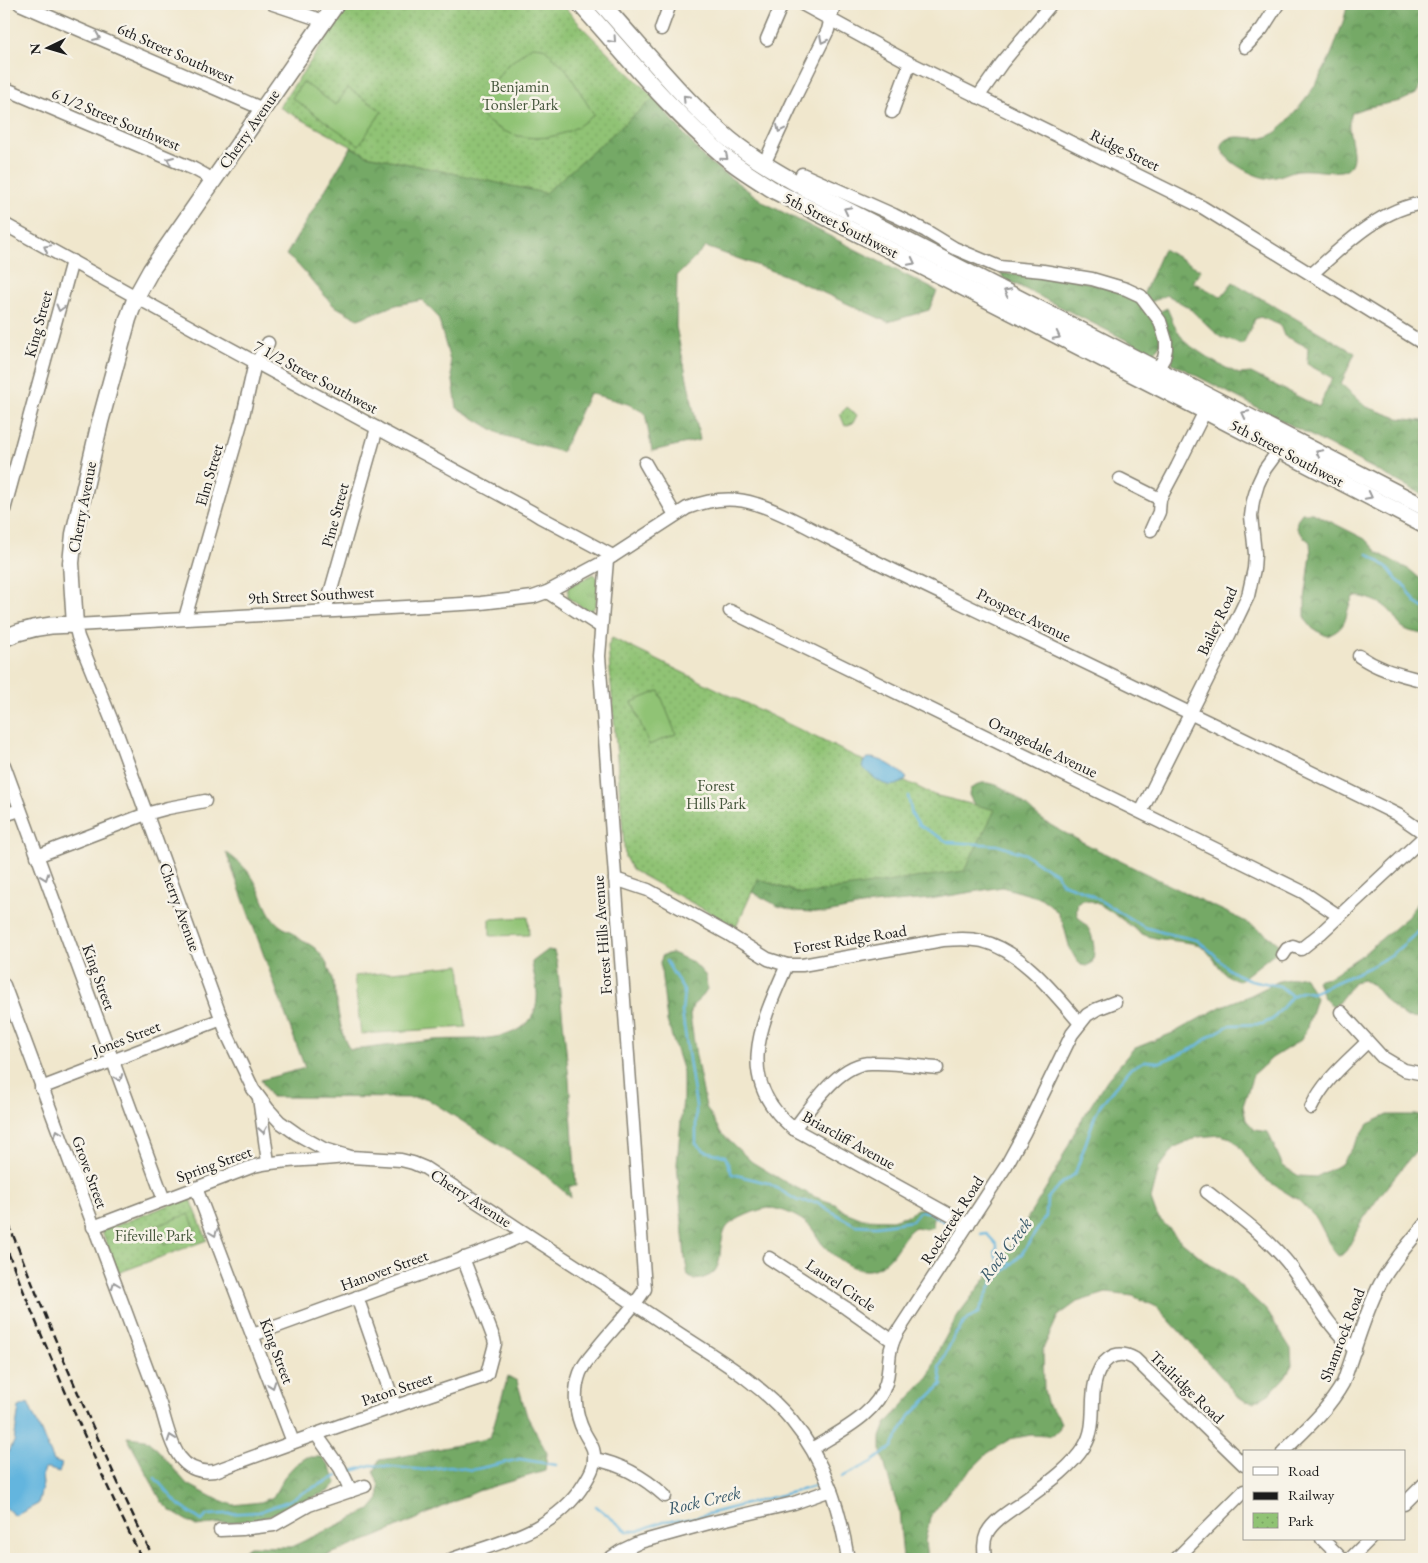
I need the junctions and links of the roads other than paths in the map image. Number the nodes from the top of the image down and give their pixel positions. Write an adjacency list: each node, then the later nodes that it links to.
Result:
1 (20, 4): 20 (street, 6th Street Southwest, one-way to 20)
2 (273, 4): 13 (street)
3 (336, 4): 13 (main road, Cherry Avenue)
4 (580, 4): 29 (main road, 5th Street Southwest, one-way to 29)
5 (602, 4): 22 (main road, 5th Street Southwest, one-way to 5)
6 (670, 4): 14 (street)
7 (782, 4): 15 (street)
8 (802, 4): 12 (street, Ridge Street)
9 (834, 4): 12 (street)
10 (1051, 4): 19 (street)
11 (1278, 4): 16 (street)
12 (830, 19): 17 (street, Ridge Street); 22 (street, one-way to 22)
13 (324, 21): 20 (main road, Cherry Avenue)
14 (661, 30)
15 (767, 39)
16 (1245, 47)
17 (910, 63): 19 (street, Ridge Street); 21 (street)
18 (4, 88): 23 (street, 6 1/2 Street Southwest, one-way to 18)
19 (978, 97): 28 (street, Ridge Street)
20 (263, 109): 23 (main road, Cherry Avenue)
21 (892, 112)
22 (764, 164): 25 (main road, 5th Street Southwest)
23 (213, 182): 30 (main road, Cherry Avenue)
24 (1424, 203): 28 (street)
25 (873, 215): 29 (main road, 5th Street Southwest); 34 (street, 5th Street Southwest)
26 (4, 224): 27 (street, 7 1/2 Street Southwest, one-way to 26)
27 (72, 261): 30 (street, 7 1/2 Street Southwest); 42 (street, King Street, one-way to 42)
28 (1312, 274): 32 (street, Ridge Street)
29 (975, 285): 34 (main road, 5th Street Southwest)
30 (136, 297): 33 (street, 7 1/2 Street Southwest); 51 (main road, Cherry Avenue)
31 (268, 343): 33 (street, Elm Street)
32 (1424, 344)
33 (257, 363): 36 (street, 7 1/2 Street Southwest); 50 (street, Elm Street)
34 (1154, 376): 35 (main road, 5th Street Southwest); 37 (main road, 5th Street Southwest, one-way to 34)
35 (1206, 411): 37 (main road, 5th Street Southwest); 40 (street)
36 (376, 428): 46 (street, 7 1/2 Street Southwest); 48 (street, Pine Street)
37 (1284, 443): 41 (main road, 5th Street Southwest, one-way to 37); 44 (main road, 5th Street Southwest, one-way to 44); 56 (street, Bailey Road)
38 (645, 463): 43 (street)
39 (1120, 479): 40 (street)
40 (1160, 499): 45 (street)
41 (1424, 507)
42 (4, 510)
43 (675, 515): 46 (street, Prospect Avenue); 56 (street, Prospect Avenue)
44 (1424, 524)
45 (1151, 530)
46 (610, 558): 47 (street, 9th Street Southwest); 52 (street, Forest Hills Avenue)
47 (547, 592): 48 (street, 9th Street Southwest); 52 (street)
48 (325, 611): 50 (street, 9th Street Southwest)
49 (730, 611): 60 (street, Orangedale Avenue)
50 (185, 618): 51 (street, 9th Street Southwest)
51 (76, 625): 53 (main road); 61 (street, Cherry Avenue)
52 (601, 627): 65 (street, Forest Hills Avenue)
53 (4, 638)
54 (1359, 656): 55 (street)
55 (1424, 681)
56 (1190, 713): 60 (street, Bailey Road); 63 (street, Prospect Avenue)
57 (4, 765): 59 (street, King Street)
58 (205, 801): 61 (street)
59 (20, 810): 62 (street); 64 (street, King Street)
60 (1141, 812): 66 (street, Orangedale Avenue)
61 (146, 814): 64 (street); 72 (street, Cherry Avenue)
62 (4, 815)
63 (1424, 835): 66 (street)
64 (37, 856): 75 (street, King Street, one-way to 75)
65 (615, 878): 68 (street, Forest Ridge Road); 94 (street, Forest Hills Avenue)
66 (1339, 916): 67 (street)
67 (1283, 955)
68 (787, 965): 73 (street, Forest Ridge Road); 81 (street, Briarcliff Avenue)
69 (4, 985): 78 (street, Grove Street)
70 (1115, 1002): 73 (street, Rockcreek Road)
71 (1341, 1012): 74 (street)
72 (222, 1019): 75 (street, Jones Street); 79 (street, Cherry Avenue)
73 (1080, 1023): 87 (street, Rockcreek Road)
74 (1367, 1042): 77 (street); 80 (street)
75 (112, 1061): 78 (street, Jones Street); 86 (street, King Street, one-way to 86)
76 (937, 1068): 81 (street)
77 (1424, 1074)
78 (42, 1088): 89 (street, Grove Street, one-way to 78)
79 (259, 1098): 82 (street, Cherry Avenue); 83 (street, one-way to 83)
80 (1311, 1108)
81 (794, 1129): 87 (street, Briarcliff Avenue)
82 (351, 1156): 83 (street, Spring Street); 90 (street, Cherry Avenue)
83 (268, 1162): 84 (street, Spring Street)
84 (196, 1188): 86 (street, Spring Street); 95 (street, King Street, one-way to 95)
85 (1207, 1192): 97 (street)
86 (164, 1200): 89 (street, Spring Street)
87 (968, 1225): 96 (street, Rockcreek Road)
88 (1424, 1225): 97 (street, Shamrock Road)
89 (93, 1227): 105 (street, Grove Street, one-way to 89)
90 (526, 1234): 91 (street, Hanover Street); 94 (street, Cherry Avenue)
91 (463, 1258): 93 (street, Hanover Street); 98 (street, Paton Street)
92 (769, 1258): 96 (street, Laurel Circle)
93 (357, 1297): 95 (street, Hanover Street); 98 (street)
94 (635, 1304): 101 (street, Cherry Avenue); 103 (street)
95 (253, 1335): 100 (street, King Street, one-way to 100)
96 (893, 1341): 101 (street, Rockcreek Road)
97 (1355, 1350): 102 (street, Shamrock Road)
98 (395, 1406): 99 (street, Paton Street)
99 (316, 1434): 100 (street, Paton Street); 109 (street)
100 (293, 1442): 105 (street, Paton Street)
101 (812, 1449): 108 (street, Cherry Avenue)
102 (1285, 1450)
103 (594, 1459): 111 (street); 116 (street)
104 (1243, 1464): 119 (street, Trailridge Road)
105 (202, 1471)
106 (1424, 1484): 112 (street)
107 (365, 1486): 109 (street)
108 (832, 1490): 117 (street); 118 (street, Cherry Avenue)
109 (351, 1491): 113 (street)
110 (1243, 1492): 120 (street)
111 (665, 1496)
112 (1406, 1502)
113 (220, 1530)
114 (1323, 1540): 121 (street)
115 (1369, 1540): 122 (street)
116 (452, 1559)
117 (609, 1559)
118 (848, 1559)
119 (984, 1559)
120 (1176, 1559)
121 (1342, 1559)
122 (1350, 1559)

